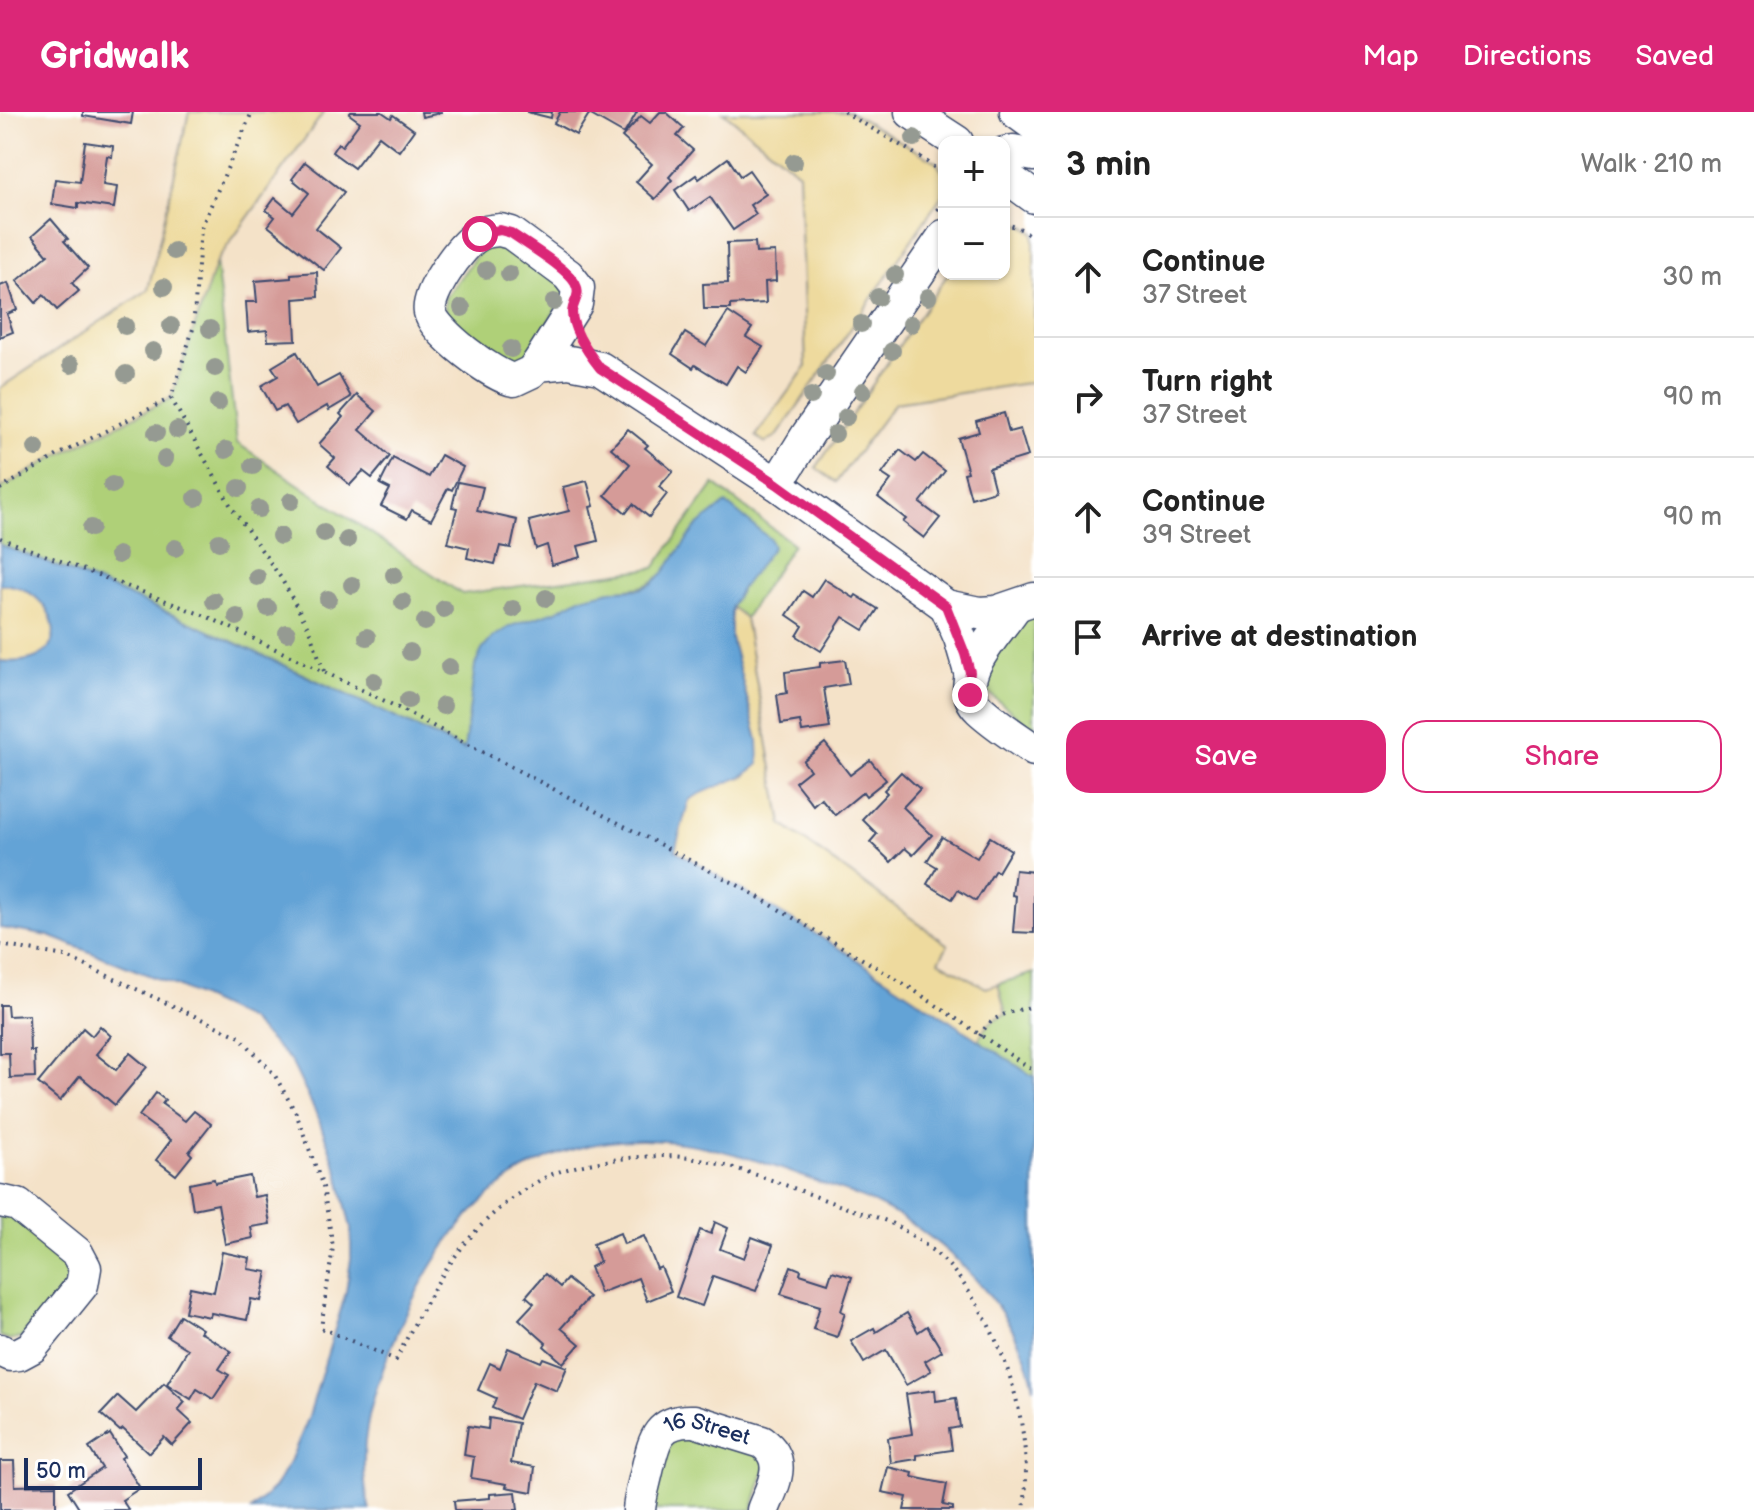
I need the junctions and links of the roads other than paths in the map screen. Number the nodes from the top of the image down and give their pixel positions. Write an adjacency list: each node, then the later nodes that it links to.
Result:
1 (911, 112): 4 (street)
2 (1016, 112): 3 (street)
3 (1034, 125)
4 (948, 136)
5 (1010, 152): 6 (street)
6 (1034, 155)
7 (1010, 181): 8 (street)
8 (1024, 196)
9 (938, 245): 13 (street)
10 (572, 311): 11 (street); 11 (street); 12 (street)
11 (537, 365): 12 (street)
12 (600, 368): 13 (street)
13 (777, 484): 15 (street)
14 (1025, 603): 15 (street); 16 (street)
15 (946, 606): 16 (street)
16 (970, 672): 17 (street)
17 (1034, 750)
18 (0, 1201): 19 (street)
19 (0, 1350)
20 (639, 1510): 21 (street, 16 Street)
21 (763, 1510)

